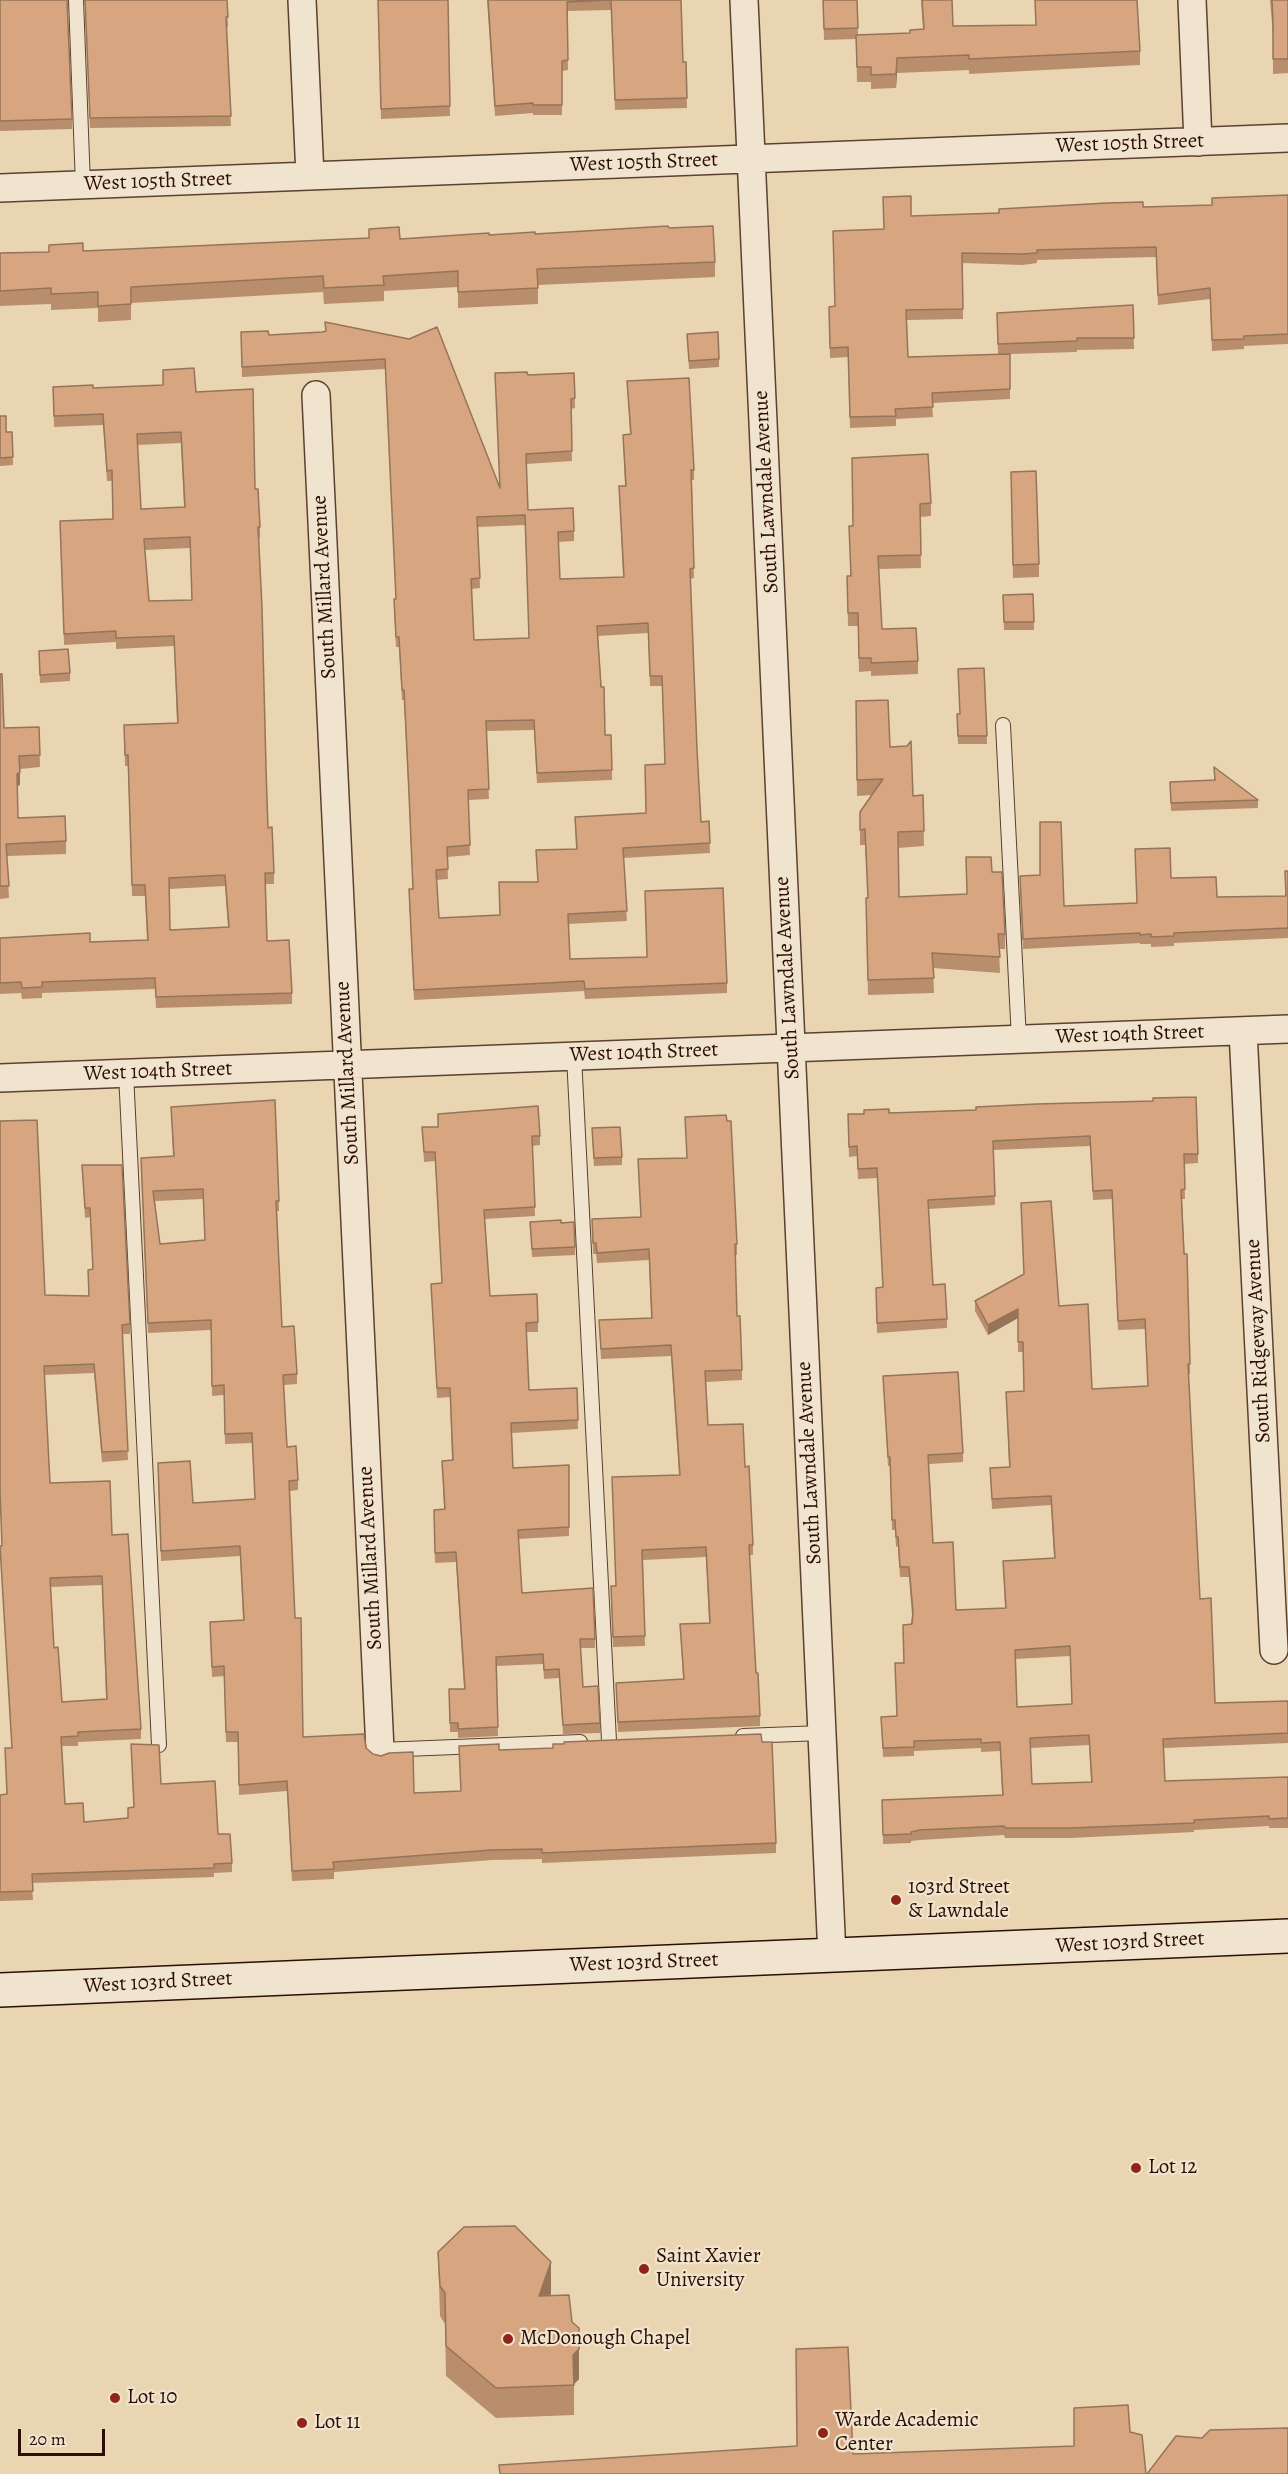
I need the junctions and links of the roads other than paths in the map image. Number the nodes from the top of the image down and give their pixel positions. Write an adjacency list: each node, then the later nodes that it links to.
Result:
1 (76, 0): 9 (lane)
2 (302, 0): 8 (street)
3 (744, 0): 7 (street, South Lawndale Avenue)
4 (1192, 0): 6 (street)
5 (1288, 138): 6 (street, West 105th Street)
6 (1198, 142): 7 (street, West 105th Street)
7 (751, 159): 8 (street, West 105th Street); 16 (street, South Lawndale Avenue)
8 (310, 176): 9 (street, West 105th Street)
9 (83, 184): 10 (street, West 105th Street)
10 (0, 188)
11 (316, 395): 18 (street, South Millard Avenue)
12 (1003, 724): 15 (lane)
13 (1288, 1029): 14 (street, West 104th Street)
14 (1243, 1031): 15 (street, West 104th Street); 21 (street, South Ridgeway Avenue)
15 (1020, 1040): 16 (street, West 104th Street)
16 (791, 1048): 17 (street, West 104th Street); 22 (street, South Lawndale Avenue)
17 (574, 1056): 18 (street, West 104th Street); 25 (lane)
18 (348, 1065): 19 (street, West 104th Street); 25 (street, South Millard Avenue)
19 (126, 1073): 20 (street, West 104th Street); 24 (lane)
20 (0, 1078)
21 (1274, 1650)
22 (822, 1733): 23 (lane); 27 (street, South Lawndale Avenue)
23 (733, 1736)
24 (159, 1745)
25 (380, 1750)
26 (1288, 1936): 27 (main road, West 103rd Street)
27 (832, 1956): 28 (main road, West 103rd Street)
28 (0, 1990)

